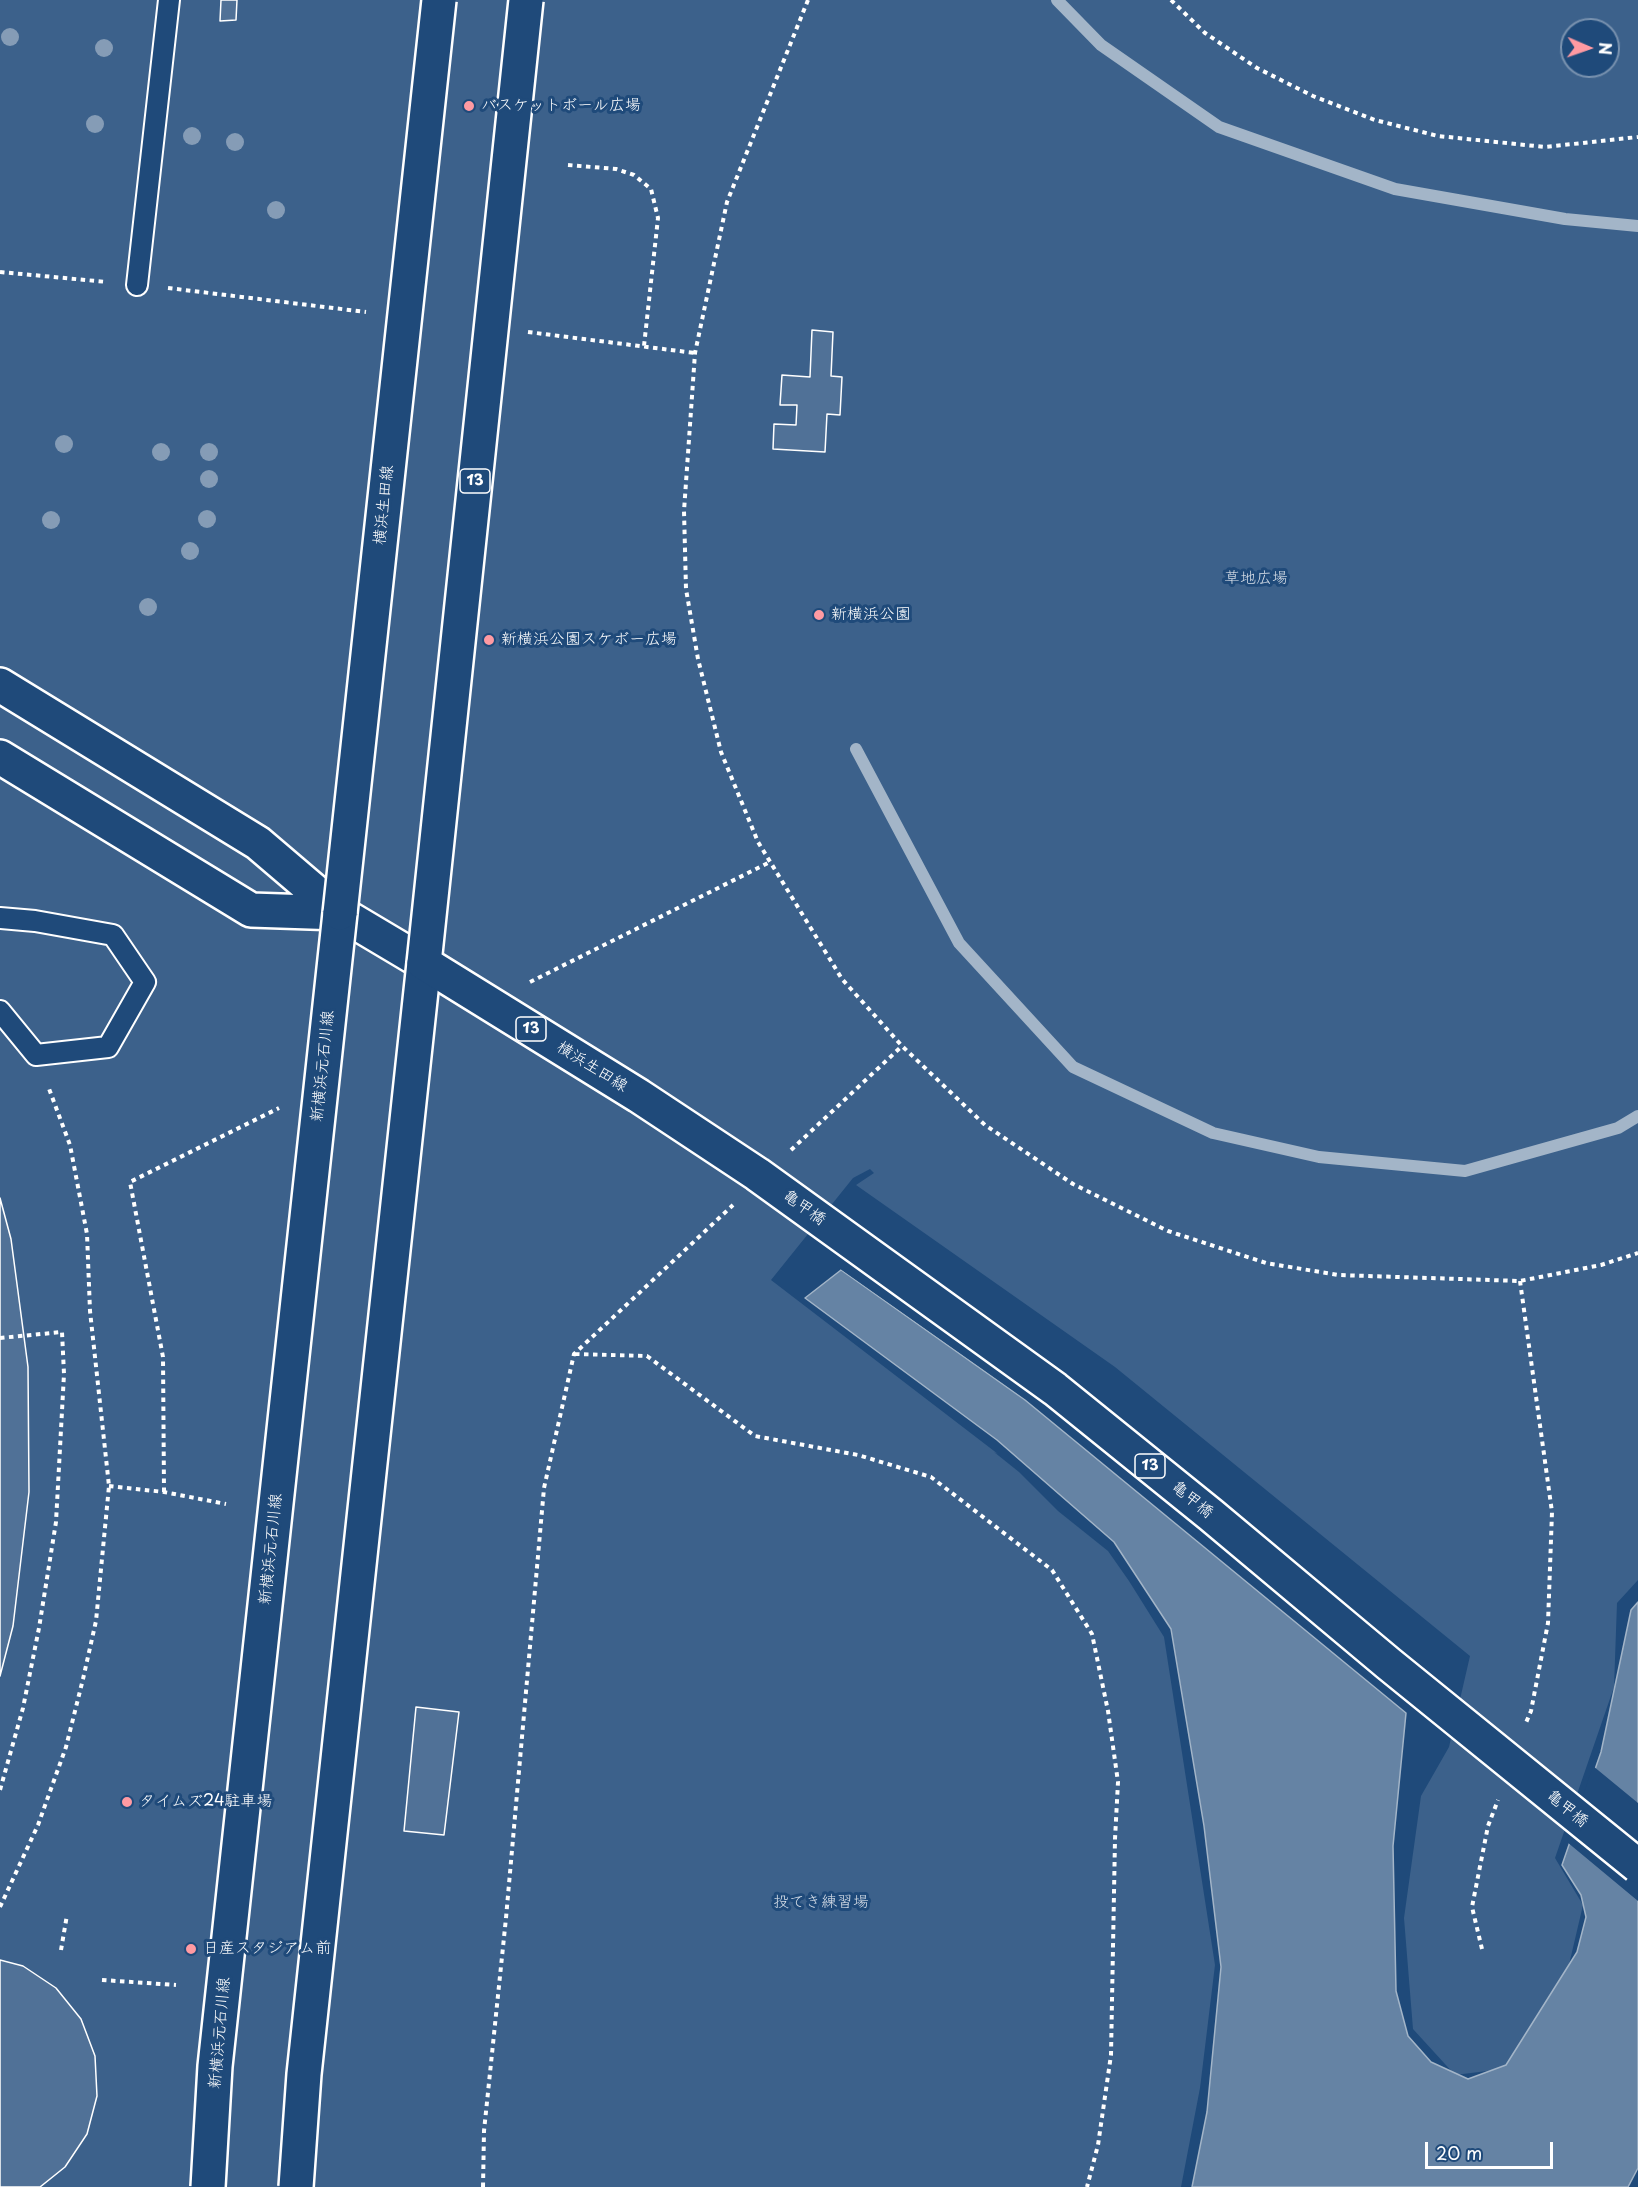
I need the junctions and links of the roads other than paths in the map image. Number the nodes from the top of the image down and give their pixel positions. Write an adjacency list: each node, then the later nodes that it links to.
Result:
1 (169, 0): 4 (lane)
2 (439, 0): 7 (main road, 横浜生田線, bridge)
3 (526, 0): 9 (main road, 13, bridge)
4 (137, 285)
5 (0, 685): 7 (main road)
6 (0, 757): 7 (main road)
7 (340, 912): 9 (main road, 横浜生田線 / 13); 13 (main road, 新横浜元石川線, bridge)
8 (0, 918): 10 (lane)
9 (424, 963): 11 (main road, 横浜生田線 / 13, bridge); 14 (main road, bridge)
10 (0, 1011)
11 (639, 1096): 12 (main road, 亀甲橋 / 13, bridge)
12 (1638, 1866)
13 (208, 2187)
14 (296, 2187)

